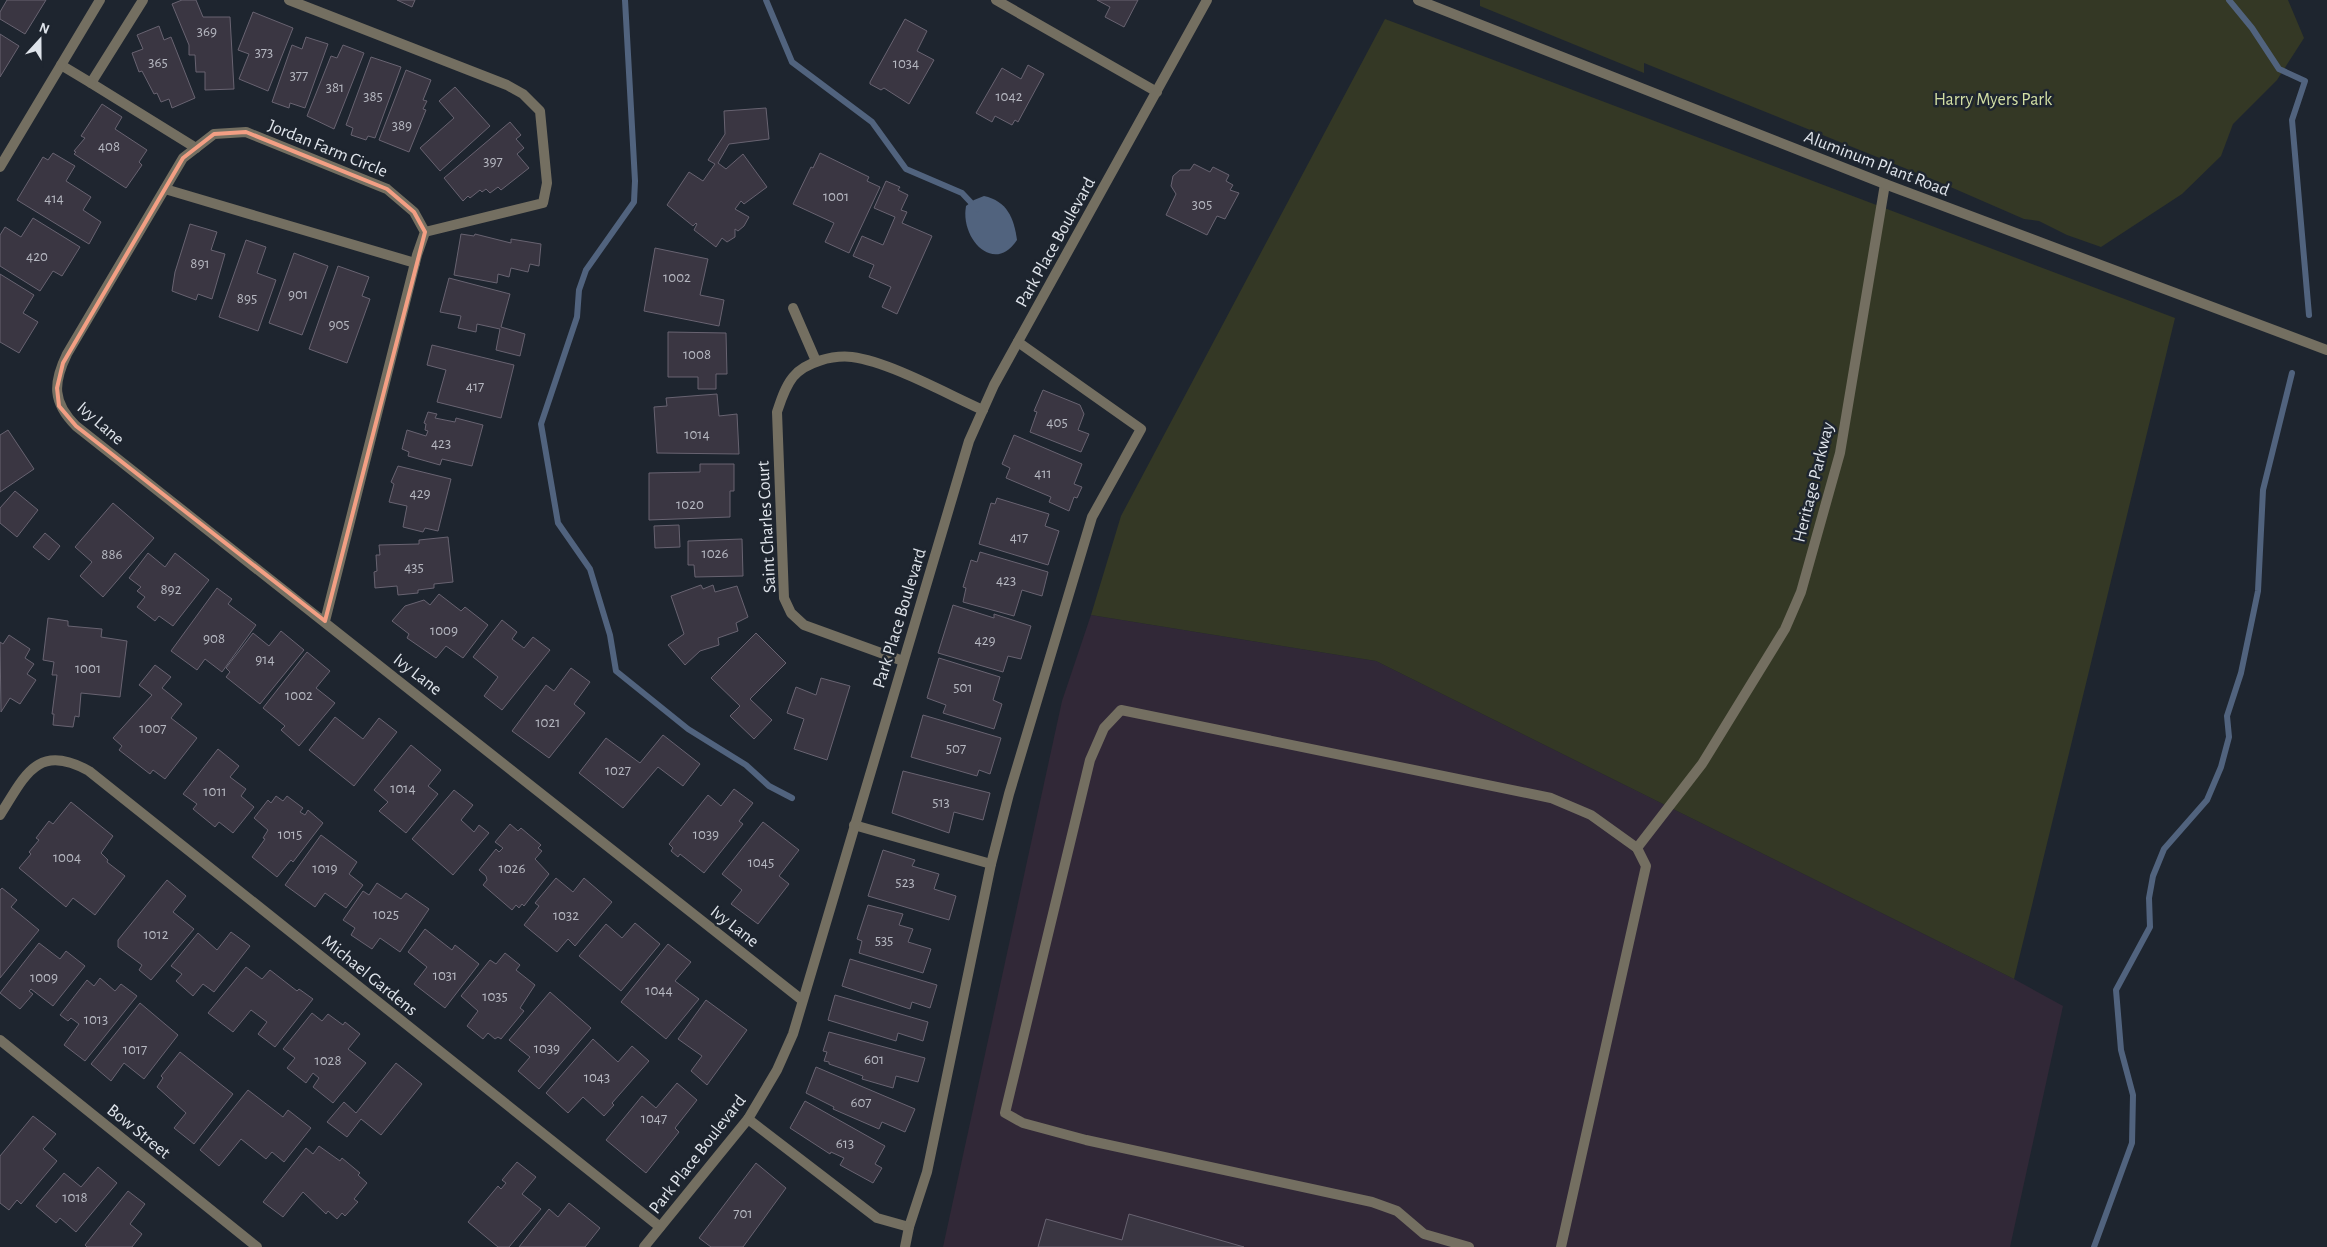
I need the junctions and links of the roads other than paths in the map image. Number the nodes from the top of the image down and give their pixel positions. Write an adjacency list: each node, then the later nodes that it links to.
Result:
1 (100, 0): 7 (street)
2 (143, 0): 8 (street)
3 (289, 0): 14 (street)
4 (996, 0): 9 (street)
5 (1207, 0): 9 (street, Park Place Boulevard)
6 (1418, 0): 12 (street, Aluminum Plant Road)
7 (61, 65): 8 (street); 11 (street)
8 (91, 83): 10 (street)
9 (1156, 92): 17 (street, Park Place Boulevard)
10 (196, 148): 13 (street, Jordan Farm Circle); 14 (street, Jordan Farm Circle)
11 (0, 167)
12 (1885, 184): 18 (street, Aluminum Plant Road); 26 (street, Heritage Parkway)
13 (165, 189): 15 (street); 19 (street, Jordan Farm Circle)
14 (424, 232): 15 (street)
15 (415, 263): 22 (street)
16 (793, 308): 20 (street)
17 (1018, 342): 21 (street, Park Place Boulevard); 27 (street)
18 (2327, 350)
19 (67, 354): 22 (street, Ivy Lane)
20 (816, 361): 21 (street, Saint Charles Court); 23 (street, Saint Charles Court)
21 (983, 410): 23 (street, Park Place Boulevard)
22 (325, 621): 28 (street, Ivy Lane)
23 (903, 660): 25 (street, Park Place Boulevard)
24 (0, 815): 31 (street, Michael Gardens)
25 (854, 825): 27 (street); 28 (street, Park Place Boulevard)
26 (1637, 848): 36 (street); 37 (street)
27 (991, 864): 32 (street)
28 (802, 1000): 30 (street, Park Place Boulevard)
29 (0, 1040): 33 (street, Bow Street)
30 (748, 1119): 31 (street, Park Place Boulevard); 32 (street)
31 (660, 1227): 34 (street, Park Place Boulevard)
32 (909, 1227): 35 (street)
33 (257, 1247)
34 (644, 1247)
35 (904, 1247)
36 (1469, 1247)
37 (1561, 1247)

